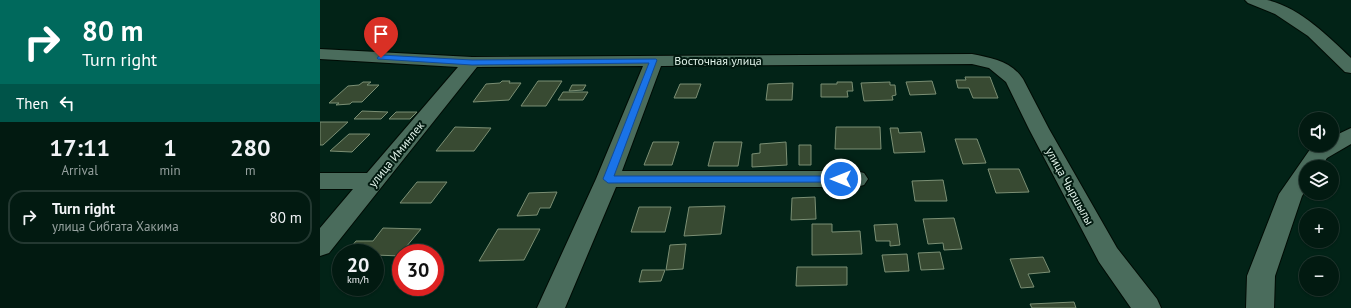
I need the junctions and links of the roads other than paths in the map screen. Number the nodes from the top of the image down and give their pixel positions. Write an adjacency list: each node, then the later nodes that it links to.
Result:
1 (1253, 0): 6 (street)
2 (320, 54): 4 (street, Восточная улица)
3 (654, 60): 4 (street, Восточная улица); 5 (street, Восточная улица); 9 (street)
4 (472, 62): 12 (street, улица Иминлек)
5 (995, 64): 16 (street, улица Чыршылы)
6 (1351, 68)
7 (1351, 135): 8 (street)
8 (1314, 160)
9 (608, 179): 10 (street); 15 (street)
10 (856, 179)
11 (320, 181): 12 (street)
12 (375, 181): 14 (street, улица Иминлек)
13 (1299, 183): 17 (street)
14 (320, 246)
15 (551, 308)
16 (1147, 308)
17 (1260, 308)

